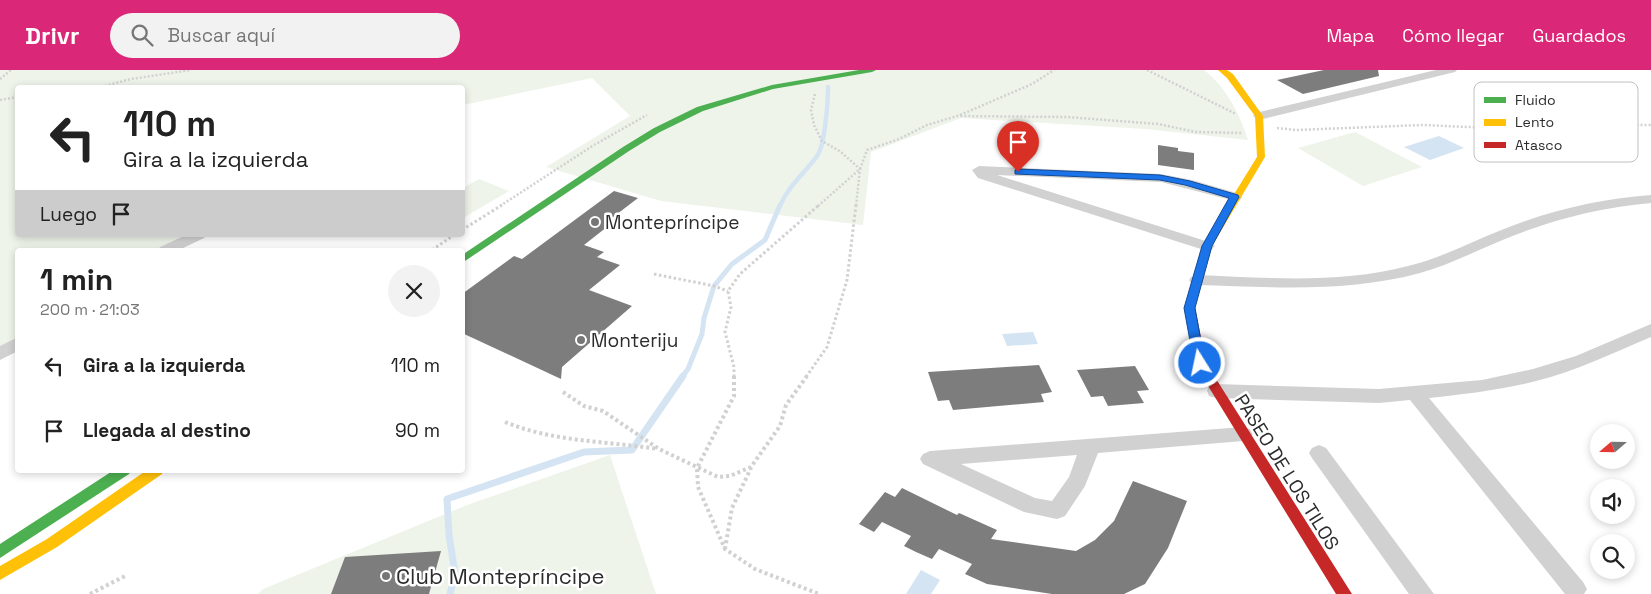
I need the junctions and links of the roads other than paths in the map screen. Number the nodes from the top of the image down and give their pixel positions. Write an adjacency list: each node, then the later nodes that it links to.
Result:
1 (825, 70): 6 (street)
2 (872, 70): 12 (street)
3 (1222, 70): 5 (street)
4 (1451, 70): 5 (street)
5 (1260, 125): 7 (street, PASEO DE LOS TILOS)
6 (622, 138)
7 (1235, 197): 10 (street, PASEO DE LOS TILOS); 10 (street)
8 (1651, 199): 13 (street)
9 (195, 237): 11 (street)
10 (1207, 246): 13 (street, PASEO DE LOS TILOS)
11 (170, 248)
12 (465, 258)
13 (1197, 280): 17 (street, PASEO DE LOS TILOS)
14 (1651, 330): 18 (street)
15 (15, 345): 16 (street)
16 (0, 354)
17 (1216, 392): 18 (street); 19 (street, PASEO DE LOS TILOS)
18 (1414, 392): 26 (street)
19 (1243, 434): 20 (street); 27 (street, PASEO DE LOS TILOS)
20 (1090, 446): 20 (street)
21 (1320, 453): 28 (street)
22 (119, 473): 24 (street)
23 (153, 473): 25 (street)
24 (0, 552)
25 (0, 574)
26 (1575, 589)
27 (1344, 594)
28 (1422, 594)

